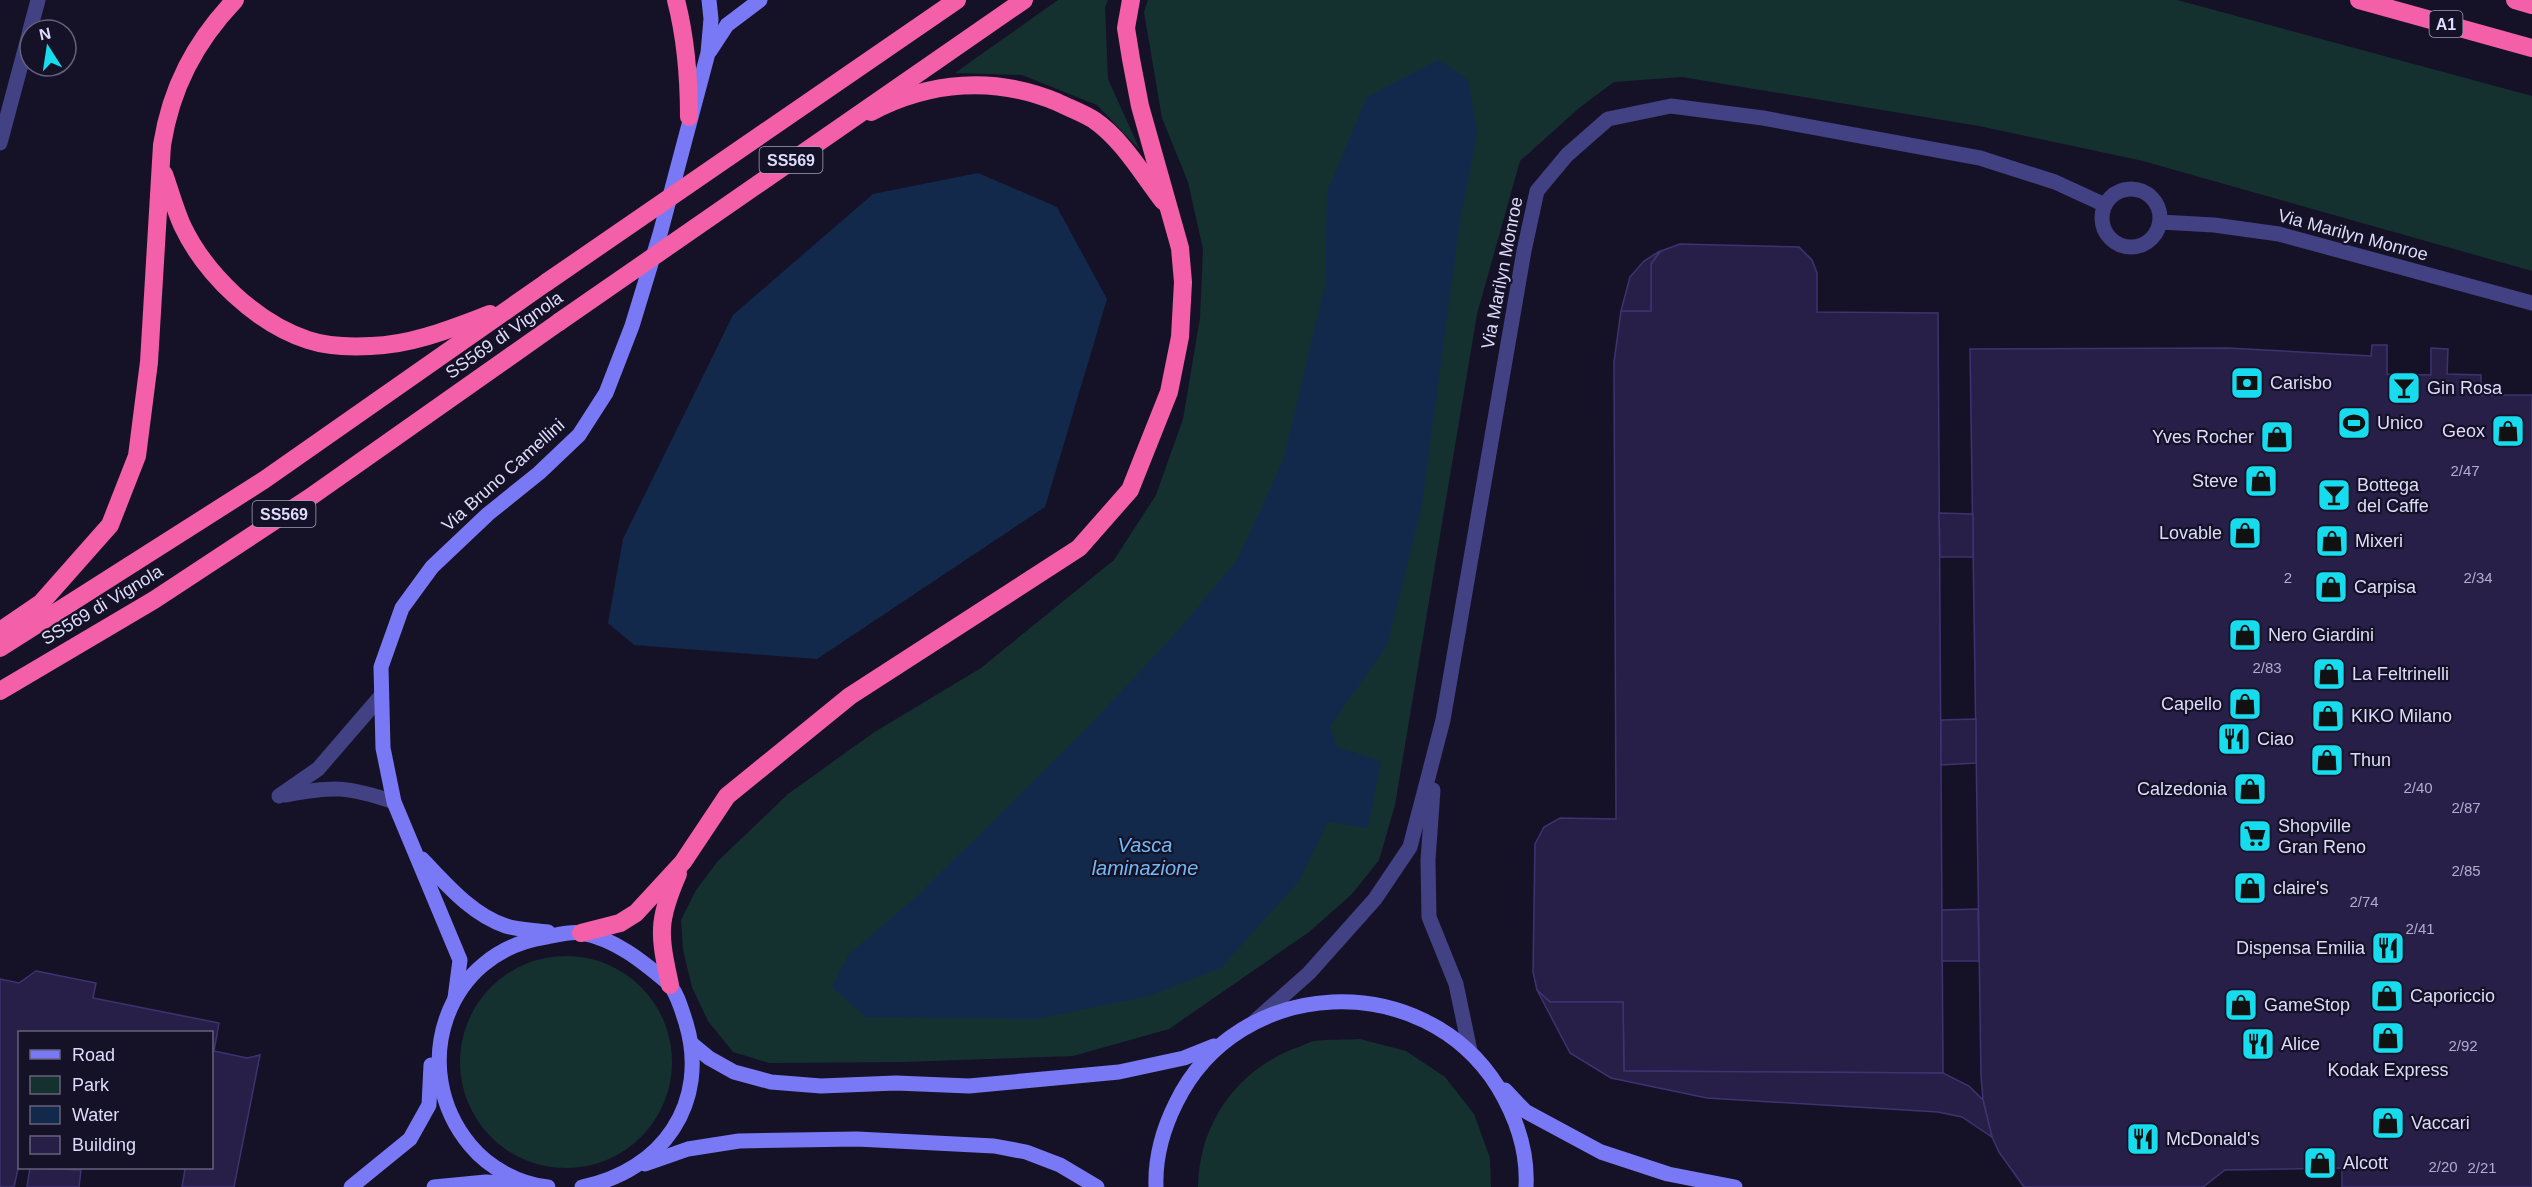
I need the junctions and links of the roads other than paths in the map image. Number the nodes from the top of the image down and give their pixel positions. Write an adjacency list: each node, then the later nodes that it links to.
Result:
1 (38, 0): 12 (street)
2 (235, 0): 19 (highway)
3 (676, 0): 16 (highway)
4 (709, 0): 14 (street)
5 (760, 0): 14 (street)
6 (957, 0): 24 (highway, SS569 di Vignola / SS569, bridge)
7 (1024, 0): 17 (highway, SS569 di Vignola / SS569, bridge)
8 (1131, 0): 21 (highway)
9 (2359, 0): 13 (highway, A1)
10 (2515, 0): 11 (highway)
11 (2532, 4)
12 (33, 18)
13 (2532, 48)
14 (708, 54): 16 (street, Via Bruno Camellini)
15 (18, 75): 18 (street)
16 (689, 117): 28 (street, Via Bruno Camellini)
17 (824, 137): 21 (highway, bridge); 27 (highway, SS569 di Vignola / SS569, bridge)
18 (0, 143)
19 (161, 167): 24 (highway); 25 (highway)
20 (2105, 205): 22 (street); 22 (street); 29 (street, Via Marilyn Monroe)
21 (1169, 209): 32 (highway)
22 (2160, 222): 23 (street, Via Marilyn Monroe)
23 (2532, 303)
24 (517, 304): 26 (highway, SS569 di Vignola / SS569)
25 (0, 631)
26 (0, 648)
27 (0, 691)
28 (381, 696): 30 (street, Via Bruno Camellini); 30 (street)
29 (1436, 754): 36 (street, Via Marilyn Monroe); 40 (street, Via Marilyn Monroe)
30 (394, 802): 31 (street, Via Bruno Camellini)
31 (413, 850): 33 (street, Via Bruno Camellini); 35 (street, Via Bruno Camellini)
32 (683, 862): 33 (highway); 34 (highway)
33 (573, 933): 34 (street, Via Bruno Camellini); 35 (street)
34 (670, 985): 39 (street)
35 (454, 998): 37 (street)
36 (1255, 1021): 38 (street); 40 (street)
37 (440, 1034): 43 (street); 44 (street)
38 (1225, 1041): 39 (street); 48 (street)
39 (692, 1044): 42 (street)
40 (1470, 1051): 41 (street)
41 (1487, 1071): 49 (street); 50 (street)
42 (637, 1167): 46 (street); 47 (street)
43 (542, 1186): 45 (street)
44 (351, 1187)
45 (435, 1187)
46 (582, 1187)
47 (1097, 1187)
48 (1156, 1187)
49 (1526, 1187)
50 (1736, 1187)

